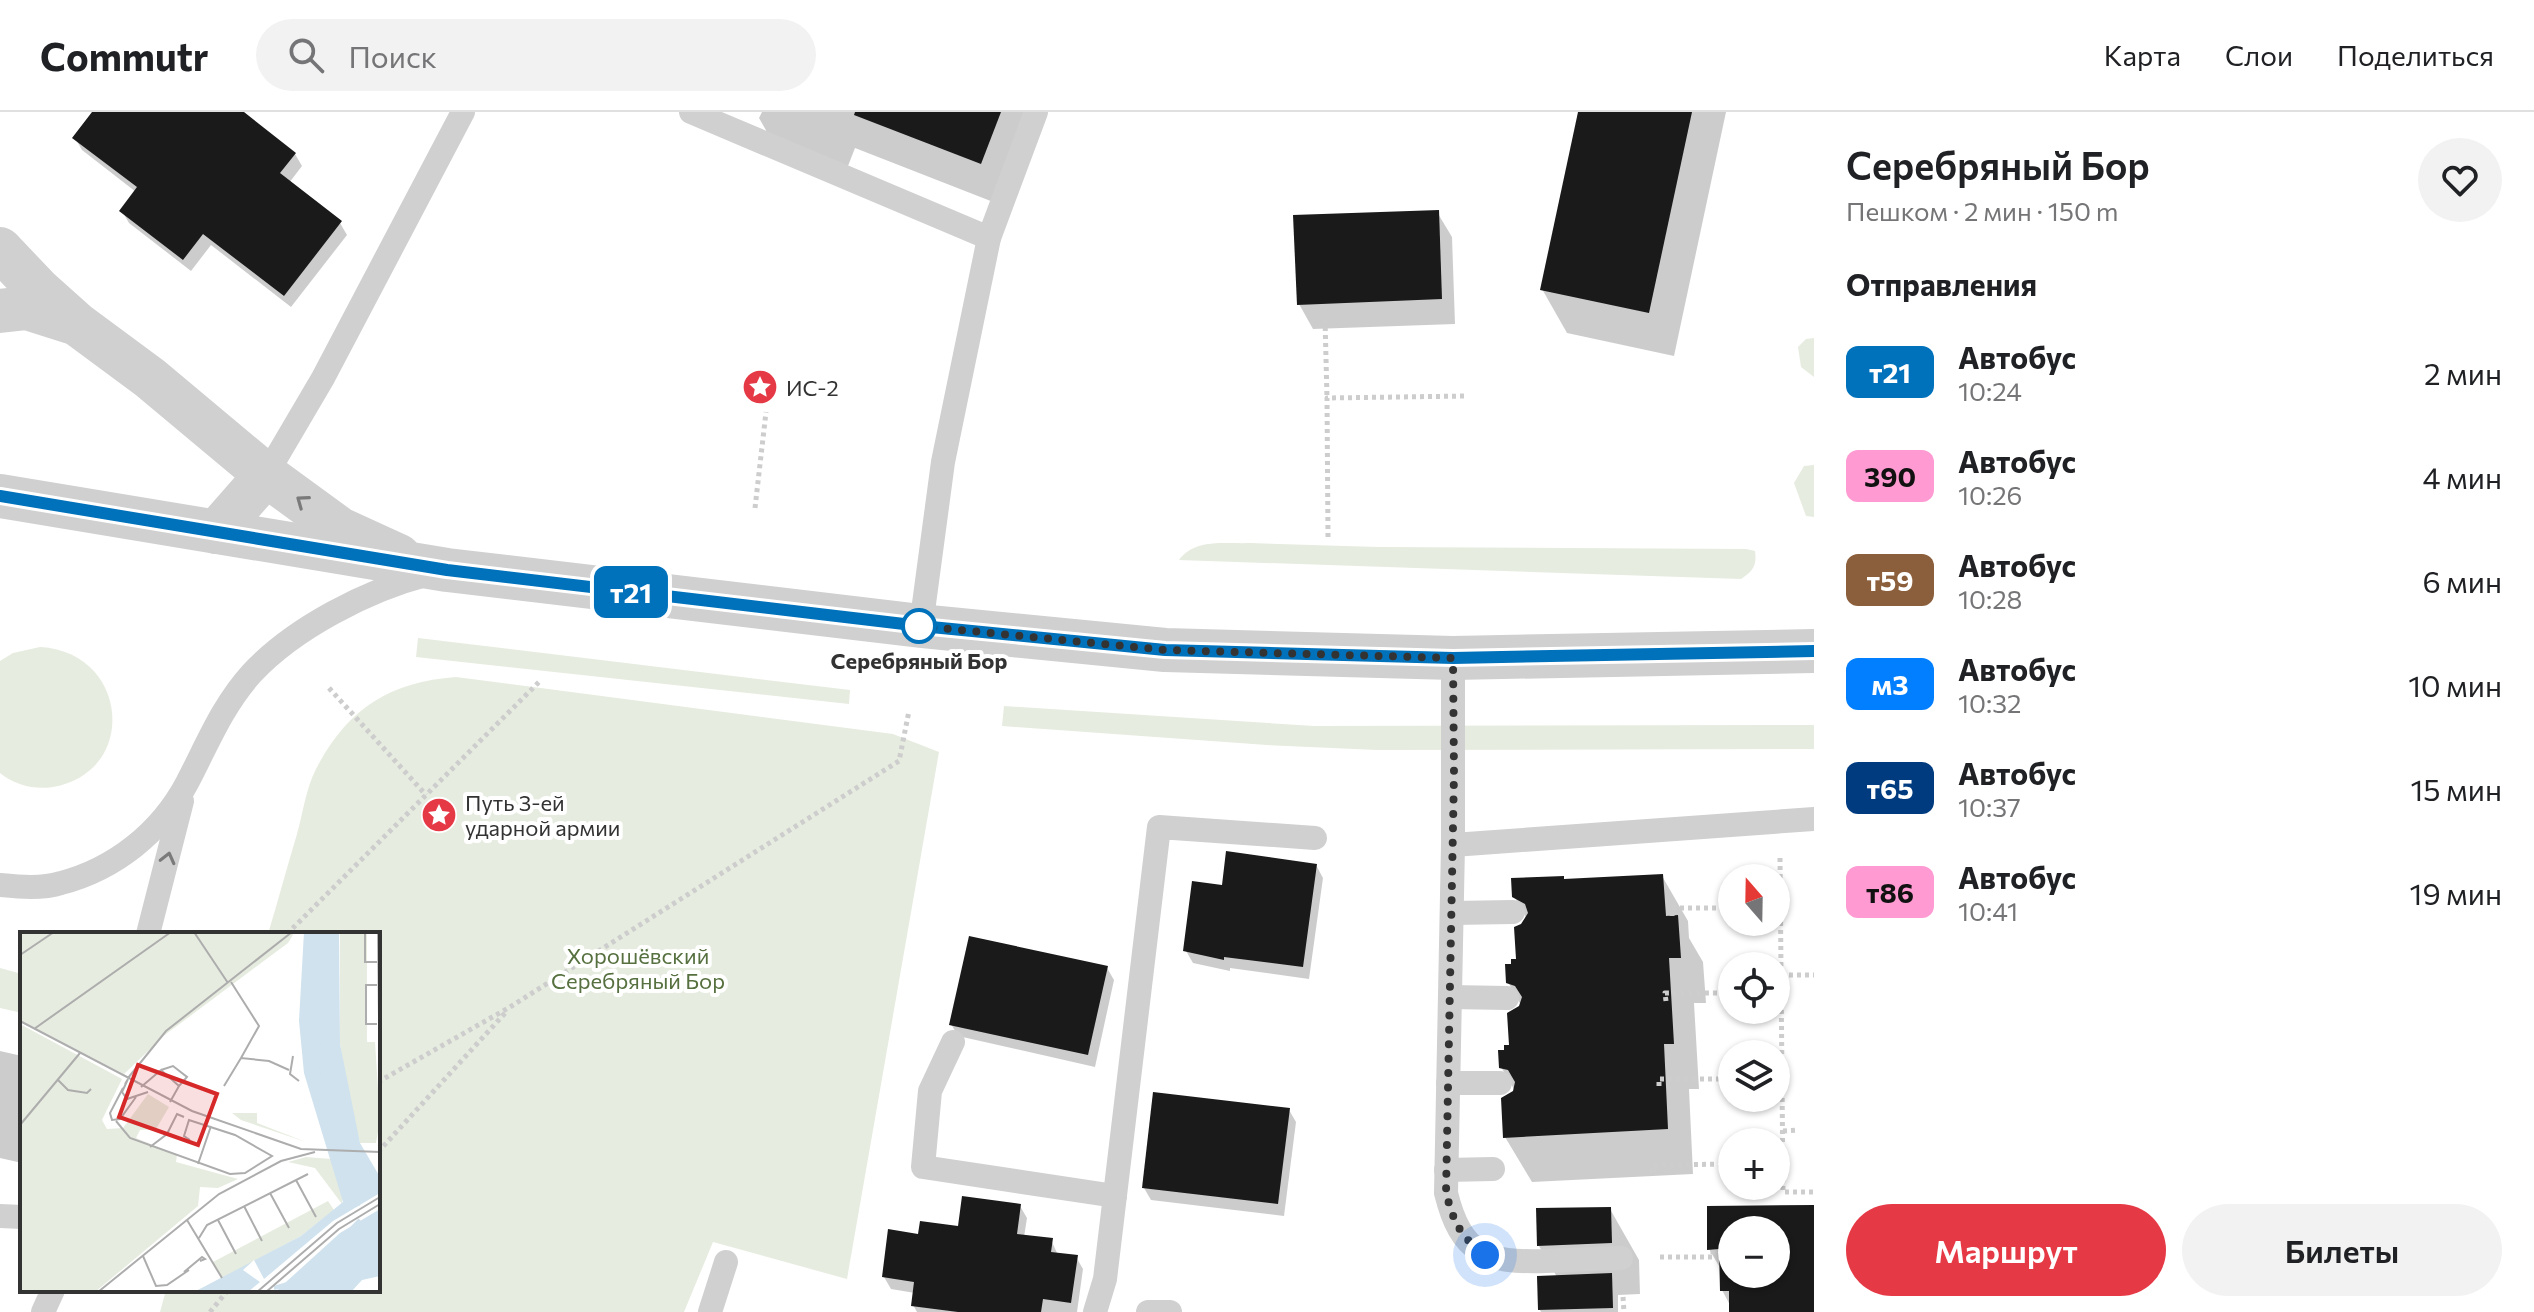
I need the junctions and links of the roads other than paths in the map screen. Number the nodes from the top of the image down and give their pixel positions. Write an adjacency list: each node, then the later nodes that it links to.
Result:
1 (463, 112): 8 (lane)
2 (691, 112): 4 (lane)
3 (1036, 112): 4 (lane)
4 (989, 238): 12 (lane)
5 (0, 249): 7 (street)
6 (0, 311): 7 (street)
7 (77, 324): 8 (street)
8 (266, 475): 10 (street); 11 (street, one-way to 8)
9 (0, 496): 10 (street)
10 (216, 532): 11 (street)
11 (447, 570): 12 (street); 15 (lane)
12 (921, 626): 14 (street)
13 (1814, 651): 14 (street)
14 (1453, 658): 18 (lane)
15 (187, 783): 19 (lane); 22 (lane, one-way to 15)
16 (1814, 819): 18 (lane)
17 (1315, 838): 30 (lane)
18 (1453, 845): 21 (lane)
19 (0, 885)
20 (1513, 912): 21 (lane)
21 (1452, 913): 23 (lane)
22 (149, 932)
23 (1450, 997): 24 (lane); 26 (lane)
24 (1507, 998)
25 (953, 1042): 30 (lane)
26 (1448, 1083): 27 (lane); 29 (lane)
27 (1500, 1083)
28 (1493, 1169): 29 (lane)
29 (1446, 1170): 33 (lane)
30 (1115, 1196): 38 (lane)
31 (0, 1216): 32 (lane)
32 (20, 1217)
33 (1621, 1258)
34 (726, 1262): 37 (lane)
35 (52, 1292): 36 (lane)
36 (43, 1312)
37 (710, 1312)
38 (1095, 1312)
39 (1148, 1312): 40 (lane)
40 (1170, 1312)

